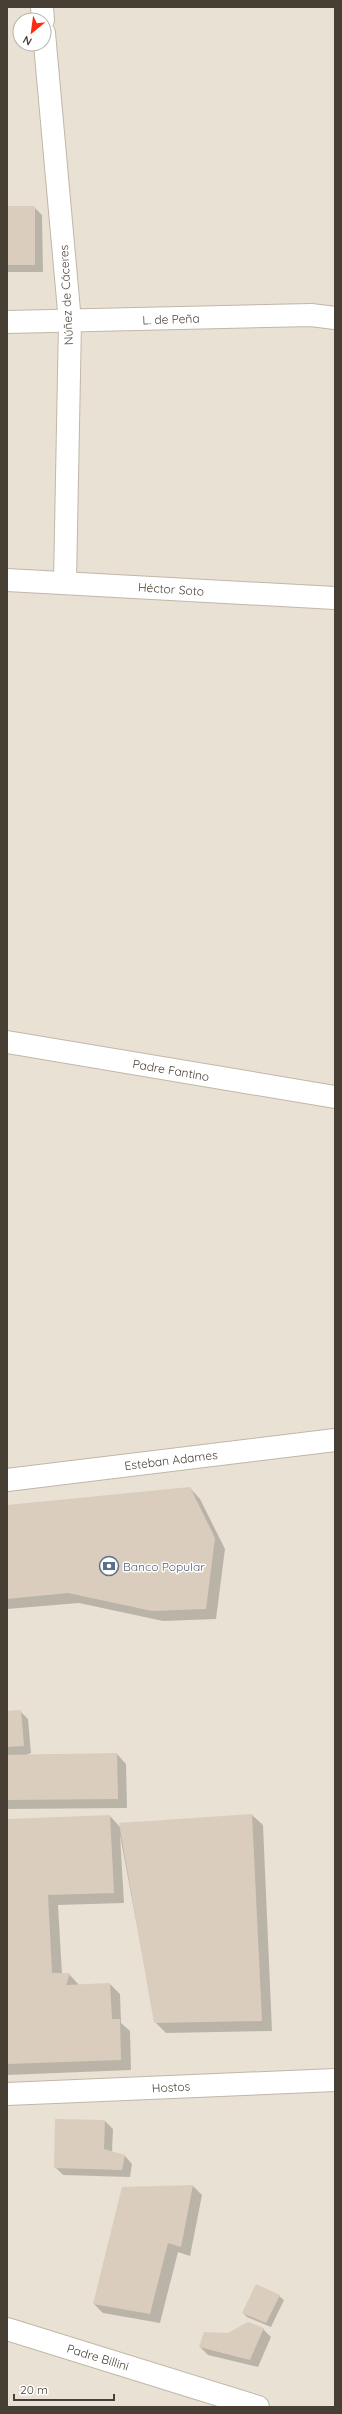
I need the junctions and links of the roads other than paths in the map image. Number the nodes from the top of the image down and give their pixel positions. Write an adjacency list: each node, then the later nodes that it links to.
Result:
1 (46, 52): 4 (street, Núñez de Cáceres)
2 (335, 318): 4 (street, L. de Peña)
3 (7, 322): 4 (street, L. de Peña)
4 (70, 322): 6 (street, Núñez de Cáceres)
5 (7, 580): 6 (street, Héctor Soto)
6 (65, 582): 7 (street, Héctor Soto)
7 (335, 598)
8 (7, 1042): 9 (street, Padre Fantino)
9 (335, 1097)
10 (335, 1440): 11 (street, Esteban Adames)
11 (7, 1480)
12 (335, 2080): 13 (street, Hostos)
13 (7, 2094)
14 (7, 2329): 15 (street, Padre Billini)
15 (258, 2407)

